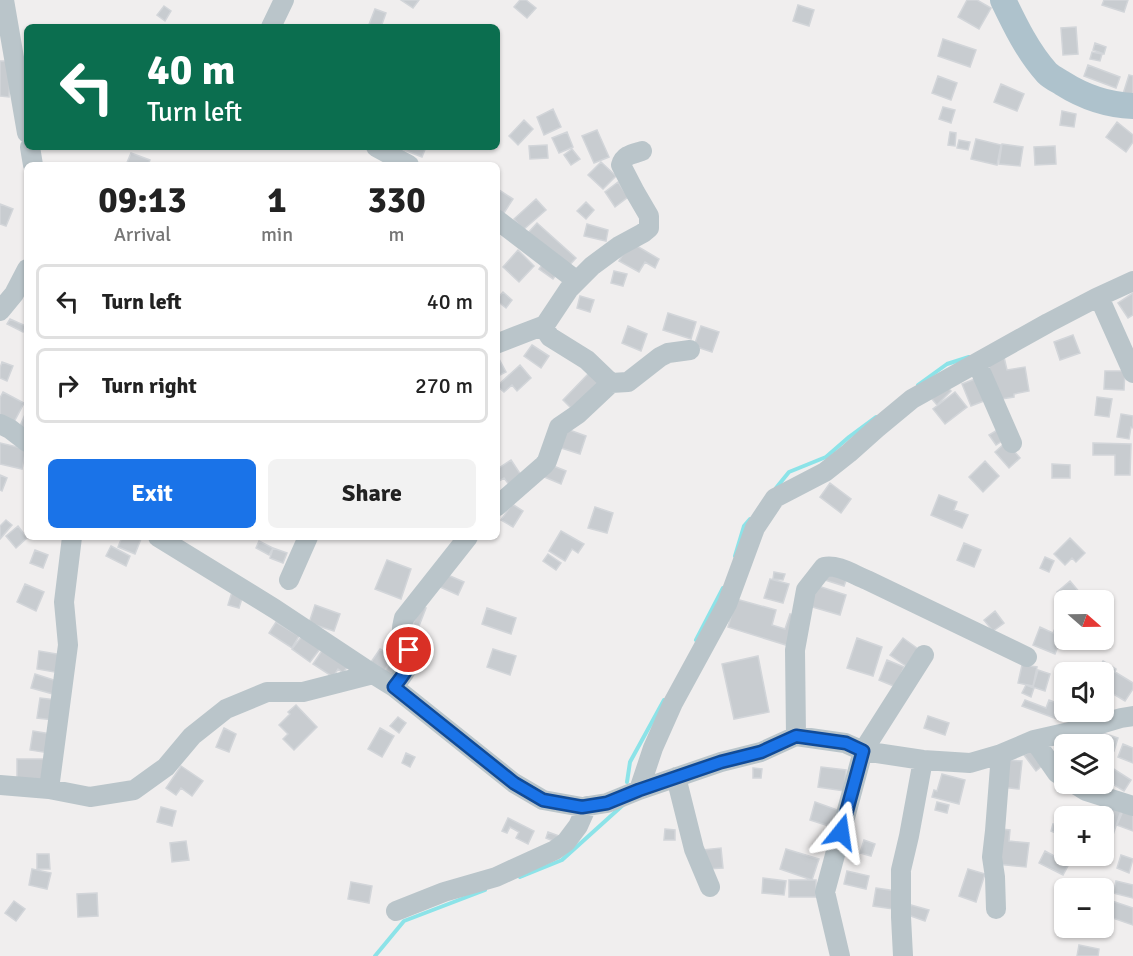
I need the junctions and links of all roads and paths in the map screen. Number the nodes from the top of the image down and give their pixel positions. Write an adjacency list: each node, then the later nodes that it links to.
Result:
1 (4, 0): 5 (street)
2 (284, 0): 4 (street)
3 (1003, 0): 7 (main road)
4 (272, 24)
5 (19, 44): 6 (street)
6 (24, 100)
7 (1133, 105)
8 (382, 150): 10 (street)
9 (642, 152): 13 (street)
10 (404, 162)
11 (500, 222): 13 (street)
12 (24, 275): 16 (street)
13 (576, 281): 17 (street)
14 (1133, 281): 15 (street)
15 (1099, 297): 20 (street); 21 (street)
16 (0, 310)
17 (545, 326): 18 (street); 22 (street)
18 (500, 343)
19 (690, 350): 22 (street)
20 (977, 363): 25 (street); 46 (street)
21 (1133, 373)
22 (611, 383): 26 (street)
23 (0, 424): 24 (street)
24 (24, 440)
25 (1012, 443)
26 (500, 504)
27 (72, 540): 45 (street)
28 (163, 540): 34 (street)
29 (307, 540): 31 (street)
30 (466, 540): 35 (street)
31 (289, 580)
32 (924, 655): 39 (street)
33 (1027, 657): 37 (street)
34 (373, 674): 35 (street); 45 (street)
35 (394, 687): 48 (street)
36 (1133, 716): 38 (street)
37 (796, 736): 39 (street); 43 (street)
38 (1034, 740): 40 (street); 42 (street)
39 (863, 751): 41 (street); 53 (street)
40 (1001, 754): 41 (street); 51 (street)
41 (923, 760): 54 (street)
42 (1054, 768)
43 (676, 777): 46 (street); 50 (street)
44 (0, 785): 45 (street)
45 (50, 789)
46 (639, 790): 48 (street)
47 (1095, 794): 49 (street)
48 (587, 806): 52 (street)
49 (1133, 806)
50 (710, 887)
51 (996, 909)
52 (396, 912)
53 (840, 956)
54 (903, 956)

